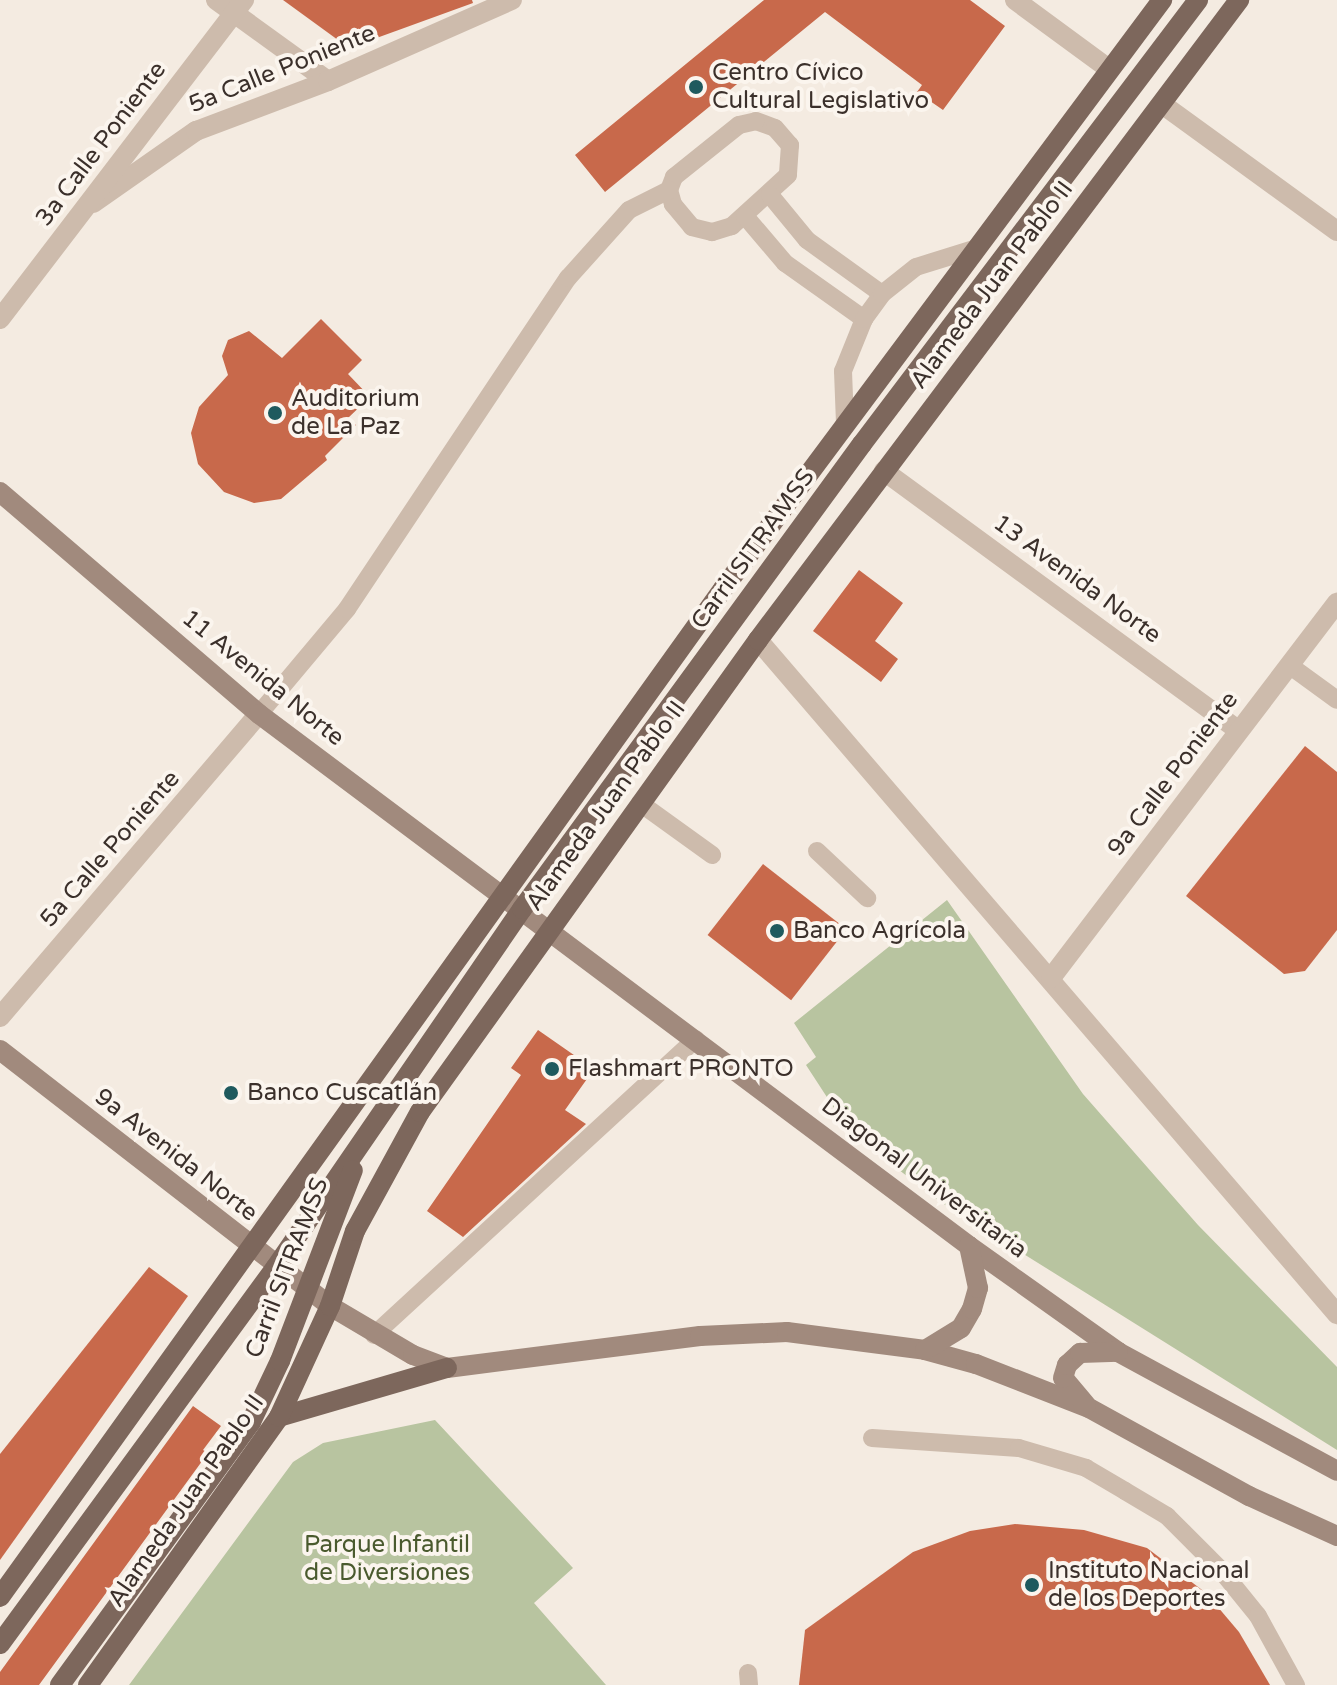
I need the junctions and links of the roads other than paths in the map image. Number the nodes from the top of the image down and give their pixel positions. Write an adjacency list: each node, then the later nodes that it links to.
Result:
1 (216, 0): 7 (street)
2 (512, 0): 9 (street, 5a Calle Poniente)
3 (1015, 0): 8 (street)
4 (1162, 0): 8 (main road, Alameda Juan Pablo II)
5 (1198, 0): 34 (main road, Carril SITRAMSS)
6 (1239, 0): 10 (main road, Alameda Juan Pablo II)
7 (238, 7): 9 (street); 13 (street, 3a Calle Poniente)
8 (1109, 69): 16 (main road, Alameda Juan Pablo II)
9 (328, 81): 13 (street, 5a Calle Poniente)
10 (1162, 104): 15 (street); 21 (main road, Alameda Juan Pablo II)
11 (669, 190): 12 (lane); 14 (lane); 27 (lane)
12 (770, 195): 14 (lane); 17 (lane)
13 (85, 209): 18 (street, 3a Calle Poniente)
14 (745, 216): 19 (lane)
15 (1337, 231)
16 (974, 249): 17 (lane); 20 (main road, Alameda Juan Pablo II)
17 (882, 294): 19 (lane)
18 (0, 319)
19 (864, 319): 20 (lane)
20 (845, 423): 32 (main road, Alameda Juan Pablo II)
21 (884, 471): 24 (main road, Alameda Juan Pablo II); 28 (street, 13 Avenida Norte)
22 (0, 492): 27 (main road, 11 Avenida Norte)
23 (1337, 603): 25 (street, 9a Calle Poniente)
24 (758, 640): 29 (main road, Alameda Juan Pablo II); 36 (street)
25 (1289, 665): 26 (lane); 28 (street, 9a Calle Poniente)
26 (1337, 700)
27 (259, 714): 32 (main road, 11 Avenida Norte); 37 (street, 5a Calle Poniente)
28 (1238, 730): 36 (street, 9a Calle Poniente)
29 (640, 803): 31 (lane); 35 (main road, Alameda Juan Pablo II)
30 (817, 851): 33 (lane)
31 (712, 855)
32 (501, 894): 34 (main road, Diagonal Universitaria); 42 (main road, Alameda Juan Pablo II)
33 (867, 898)
34 (522, 909): 35 (main road, Diagonal Universitaria); 40 (main road, Carril SITRAMSS)
35 (549, 929): 38 (main road, Diagonal Universitaria); 45 (main road, Alameda Juan Pablo II)
36 (1051, 978): 46 (street)
37 (0, 1017)
38 (696, 1039): 41 (main road, Diagonal Universitaria); 47 (lane)
39 (0, 1050): 42 (main road, 9a Avenida Norte)
40 (364, 1140): 43 (main road, Carril SITRAMSS); 44 (main road, Carril SITRAMSS)
41 (969, 1246): 48 (main road); 49 (main road, Diagonal Universitaria)
42 (252, 1248): 43 (main road, 9a Avenida Norte); 56 (main road, Alameda Juan Pablo II)
43 (276, 1267): 44 (main road, 9a Avenida Norte); 57 (main road, Carril SITRAMSS)
44 (308, 1290): 45 (main road, 9a Avenida Norte); 58 (main road, Carril SITRAMSS)
45 (330, 1306): 47 (main road, 9a Avenida Norte); 52 (main road, Alameda Juan Pablo II)
46 (1337, 1314)
47 (374, 1335): 50 (main road, 9a Avenida Norte)
48 (925, 1350): 50 (main road); 51 (main road)
49 (1118, 1352): 51 (main road); 54 (main road, Diagonal Universitaria)
50 (447, 1368): 52 (main road)
51 (1089, 1408): 55 (main road)
52 (279, 1417): 59 (main road, Alameda Juan Pablo II)
53 (872, 1438): 60 (lane)
54 (1337, 1471)
55 (1337, 1536)
56 (0, 1597)
57 (0, 1644)
58 (60, 1685)
59 (88, 1685)
60 (1296, 1685)

